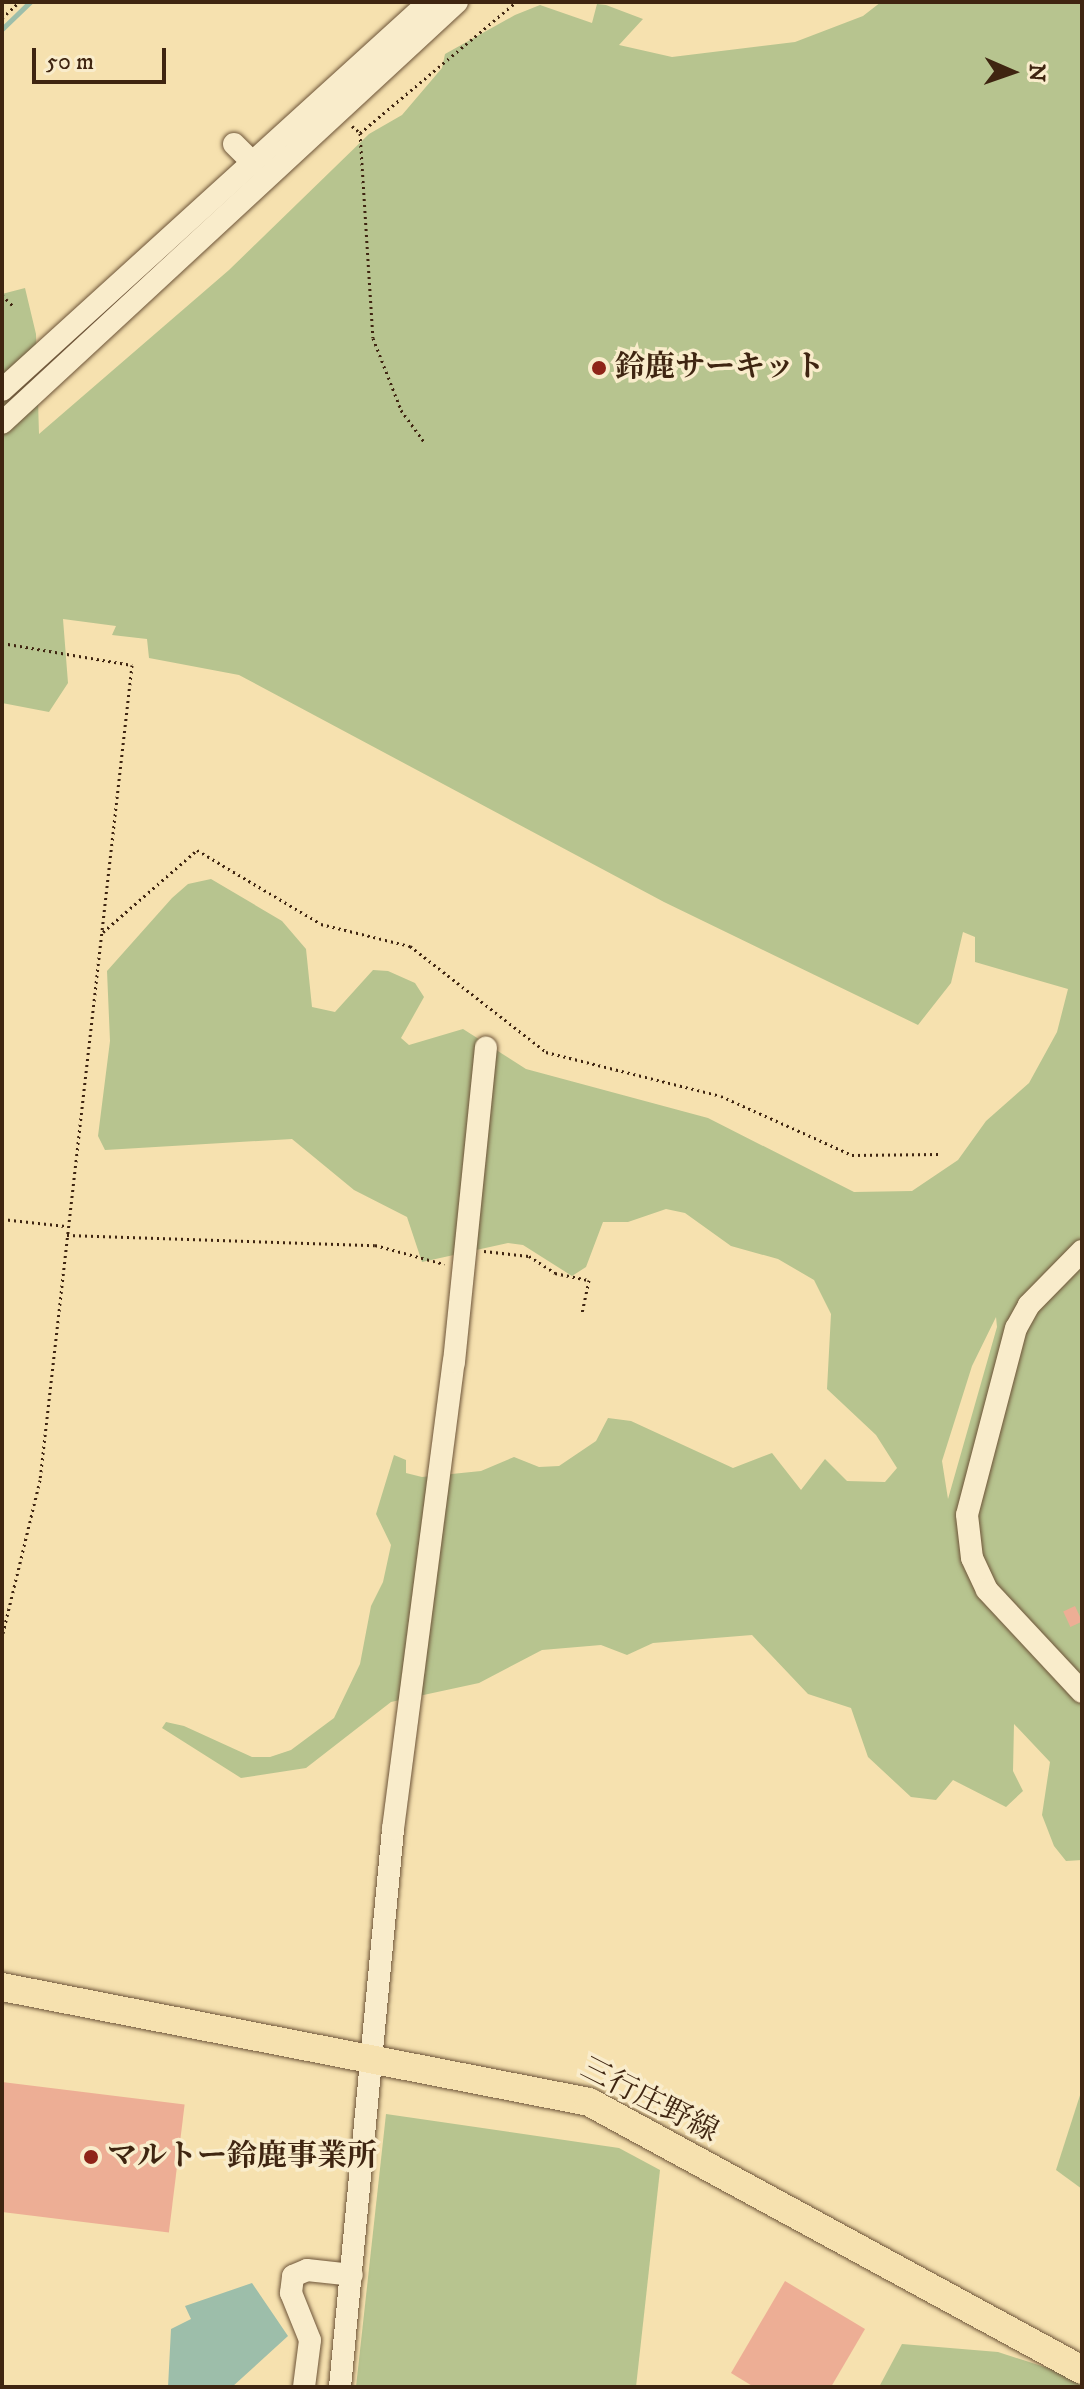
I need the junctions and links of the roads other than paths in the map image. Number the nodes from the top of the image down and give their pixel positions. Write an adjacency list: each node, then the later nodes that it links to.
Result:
1 (429, 2): 4 (street)
2 (457, 2): 6 (street)
3 (234, 144): 4 (street)
4 (253, 163): 5 (street)
5 (2, 390)
6 (2, 423)
7 (486, 1048): 11 (street)
8 (1082, 1251): 9 (street)
9 (1082, 1692)
10 (2, 1987): 11 (main road, 三行庄野線)
11 (374, 2057): 12 (street); 13 (main road, 三行庄野線)
12 (352, 2275): 14 (street); 15 (street)
13 (1082, 2370)
14 (304, 2387)
15 (340, 2387)

